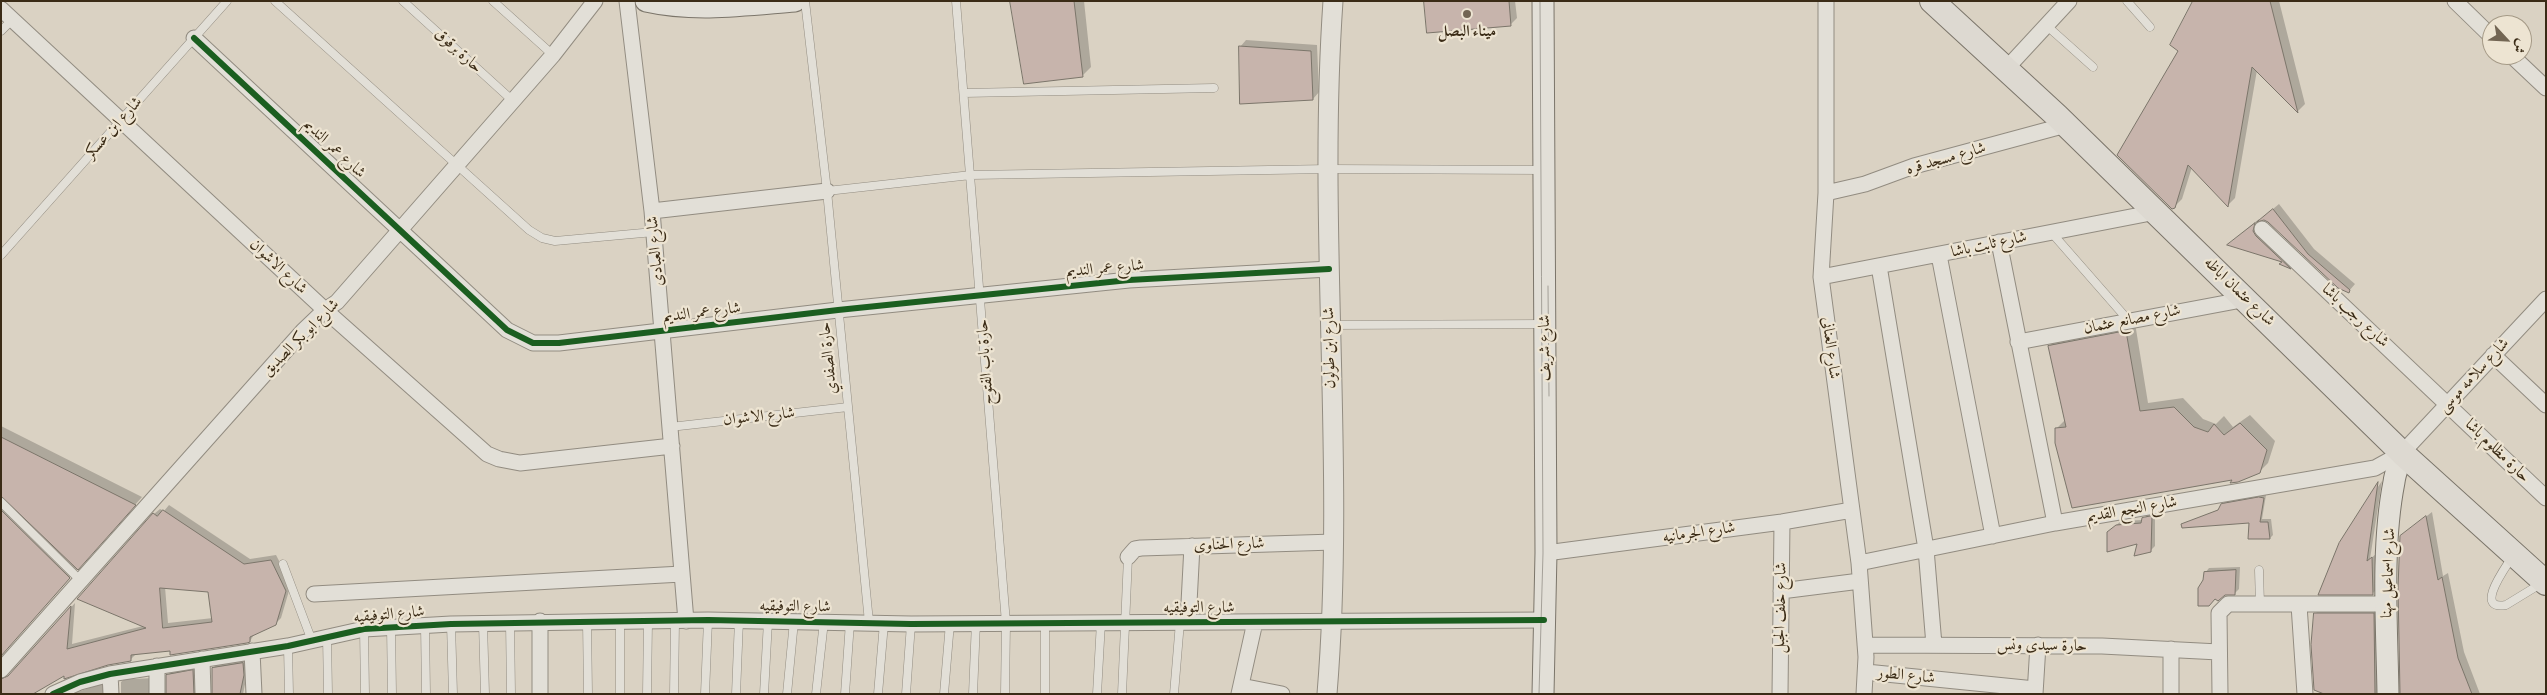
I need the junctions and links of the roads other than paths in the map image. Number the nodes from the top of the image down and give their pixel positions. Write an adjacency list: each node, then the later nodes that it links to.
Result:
1 (227, 1): 23 (lane, شارع ابن عسكر)
2 (275, 1): 34 (lane)
3 (403, 1): 31 (lane, حارة برقوق)
4 (493, 1): 24 (lane)
5 (594, 1): 24 (street, شارع ابو بكر الصديق)
6 (627, 1): 40 (street, شارع العبادى)
7 (646, 1): 8 (main road)
8 (795, 1)
9 (805, 1): 38 (lane, حارة الصفدي)
10 (956, 1): 30 (lane, حارة باب الفتوح)
11 (1333, 1): 35 (street, شارع ابن طولون)
12 (1543, 1): 36 (main road, شارع شريف)
13 (1826, 1): 39 (street, شارع العنانى)
14 (1932, 1): 27 (main road, شارع عثمان اباظه)
15 (2069, 1): 19 (street)
16 (2127, 1): 20 (lane)
17 (2455, 1): 21 (street)
18 (7, 14): 22 (lane); 32 (street, شارع الاشوان)
19 (2046, 25): 26 (lane); 27 (street)
20 (2150, 27)
21 (2482, 27)
22 (1, 31)
23 (194, 38): 32 (lane, شارع ابن عسكر); 43 (street, شارع عمر النديم)
24 (553, 55): 31 (street, شارع ابو بكر الصديق)
25 (2522, 65): 29 (street)
26 (2093, 67)
27 (2006, 69): 33 (main road, شارع عثمان اباظه)
28 (1214, 88): 30 (lane)
29 (2546, 88)
30 (964, 92): 37 (lane, حارة باب الفتوح)
31 (513, 101): 34 (street, شارع ابو بكر الصديق)
32 (122, 120): 47 (lane, شارع ابن عسكر); 55 (street, شارع الاشوان)
33 (2066, 125): 39 (street, شارع مسجد قره); 41 (main road, شارع عثمان اباظه)
34 (458, 166): 43 (street, شارع ابو بكر الصديق); 44 (lane)
35 (1328, 169): 36 (lane); 37 (lane); 50 (street, شارع ابن طولون)
36 (1544, 170): 58 (main road, شارع شريف)
37 (971, 175): 38 (lane); 52 (lane, حارة باب الفتوح)
38 (827, 191): 40 (street); 56 (lane, حارة الصفدي)
39 (1826, 193): 51 (street, شارع العنانى)
40 (652, 212): 44 (street, شارع العبادى)
41 (2156, 212): 45 (street, شارع ثابت باشا); 53 (main road, شارع عثمان اباظه)
42 (2262, 229): 63 (street, شارع رجب باشا)
43 (401, 230): 55 (street, شارع ابو بكر الصديق); 60 (street, شارع عمر النديم)
44 (654, 232): 60 (street, شارع العبادى)
45 (2051, 232): 46 (street, شارع ثابت باشا); 57 (lane)
46 (1999, 242): 48 (street, شارع ثابت باشا); 61 (street)
47 (1, 255)
48 (1939, 255): 49 (street, شارع ثابت باشا); 74 (street)
49 (1879, 266): 51 (street, شارع ثابت باشا); 77 (street)
50 (1329, 269): 52 (street, شارع عمر النديم); 59 (street, شارع ابن طولون)
51 (1821, 277): 71 (street, شارع العنانى)
52 (980, 295): 56 (street, شارع عمر النديم); 107 (lane, حارة باب الفتوح)
53 (2246, 299): 57 (street, شارع مصانع عثمان); 68 (main road, شارع عثمان اباظه)
54 (2544, 304): 62 (street, شارع سلامه موسى)
55 (325, 310): 67 (street, شارع الاشوان); 85 (street, شارع ابو بكر الصديق)
56 (838, 310): 60 (street, شارع عمر النديم); 65 (lane, حارة الصفدي)
57 (2128, 321): 61 (street, شارع مصانع عثمان)
58 (1544, 324): 59 (lane); 78 (main road, شارع شريف)
59 (1329, 325): 75 (street, شارع ابن طولون)
60 (662, 332): 66 (street, شارع العبادى)
61 (2018, 342): 73 (street)
62 (2493, 355): 63 (street, شارع سلامه موسى); 64 (street)
63 (2448, 404): 68 (street, شارع سلامه موسى); 69 (street, حارة مظلوم باشا)
64 (2546, 405)
65 (848, 407): 66 (lane, شارع الاشوان); 115 (lane, حارة الصفدي)
66 (670, 427): 67 (street, شارع العبادى)
67 (672, 446): 84 (street, شارع العبادى)
68 (2402, 453): 73 (street, شارع النجع القديم); 79 (main road, شارع عثمان اباظه); 90 (main road, شارع اسماعيل مهنا)
69 (2546, 498)
70 (1, 502): 85 (lane)
71 (1852, 510): 72 (street, شارع الجرمانيه); 81 (street, شارع العنانى)
72 (1782, 522): 78 (street, شارع الجرمانيه); 88 (street, شارع خلف الجبل)
73 (2055, 523): 74 (street, شارع النجع القديم)
74 (1992, 536): 77 (street, شارع النجع القديم)
75 (1334, 542): 76 (street, شارع الحناوى); 113 (street, شارع ابن طولون)
76 (1192, 546): 80 (street, شارع الحناوى); 111 (street)
77 (1926, 550): 81 (street, شارع النجع القديم); 125 (street)
78 (1546, 553): 95 (main road, شارع شريف)
79 (2514, 554): 87 (main road, شارع عثمان اباظه); 87 (lane)
80 (1128, 558): 110 (lane)
81 (1859, 563): 86 (street, شارع العنانى)
82 (283, 564): 123 (lane)
83 (2259, 570): 91 (lane)
84 (682, 574): 89 (street); 100 (street, شارع العبادى)
85 (81, 581): 133 (street, شارع ابو بكر الصديق)
86 (1860, 581): 88 (street); 124 (street, شارع العنانى)
87 (2545, 582)
88 (1781, 591): 175 (street, شارع خلف الجبل)
89 (314, 594)
90 (2386, 604): 92 (street); 180 (main road, شارع اسماعيل مهنا)
91 (2260, 605): 92 (street); 130 (street)
92 (2300, 605): 179 (street)
93 (708, 620): 94 (street, شارع التوفيقيه); 100 (street, شارع التوفيقيه); 157 (lane)
94 (739, 620): 101 (street, شارع التوفيقيه); 158 (lane)
95 (1544, 620): 113 (street, شارع التوفيقيه); 174 (main road, شارع شريف)
96 (540, 621): 97 (street, شارع التوفيقيه); 103 (street, شارع التوفيقيه); 152 (street)
97 (587, 621): 98 (street, شارع التوفيقيه); 153 (lane)
98 (620, 621): 99 (street, شارع التوفيقيه); 154 (lane)
99 (648, 621): 100 (street, شارع التوفيقيه); 155 (lane)
100 (681, 621): 156 (lane)
101 (768, 621): 102 (street, شارع التوفيقيه); 159 (lane)
102 (794, 621): 104 (street, شارع التوفيقيه); 160 (lane)
103 (510, 622): 114 (street, شارع التوفيقيه); 151 (lane)
104 (824, 622): 105 (street, شارع التوفيقيه); 161 (lane)
105 (850, 622): 115 (street, شارع التوفيقيه); 162 (lane)
106 (976, 622): 107 (street, شارع التوفيقيه); 116 (street, شارع التوفيقيه); 166 (lane)
107 (1006, 622): 108 (street, شارع التوفيقيه); 167 (lane, حارة باب الفتوح)
108 (1046, 622): 109 (street, شارع التوفيقيه); 168 (lane)
109 (1101, 622): 110 (street, شارع التوفيقيه); 169 (lane)
110 (1126, 622): 111 (street, شارع التوفيقيه); 170 (lane)
111 (1184, 622): 112 (street, شارع التوفيقيه); 171 (lane)
112 (1255, 622): 113 (street, شارع التوفيقيه); 137 (street)
113 (1333, 622): 173 (street, شارع ابن طولون)
114 (483, 623): 117 (street, شارع التوفيقيه); 150 (lane)
115 (877, 623): 118 (street, شارع التوفيقيه); 163 (lane, حارة الصفدي)
116 (950, 623): 118 (street, شارع التوفيقيه); 165 (lane)
117 (450, 624): 119 (street, شارع التوفيقيه); 149 (lane)
118 (911, 624): 164 (lane)
119 (425, 625): 120 (street, شارع التوفيقيه); 148 (lane)
120 (391, 627): 121 (street, شارع التوفيقيه); 147 (lane)
121 (364, 629): 122 (street, شارع التوفيقيه); 146 (lane)
122 (327, 636): 123 (street, شارع التوفيقيه); 145 (lane)
123 (312, 641): 127 (street, شارع التوفيقيه)
124 (1865, 645): 125 (street, حارة سيدى ونس); 134 (street, شارع العنانى)
125 (1934, 645): 126 (street, حارة سيدى ونس)
126 (2038, 645): 128 (street, حارة سيدى ونس); 138 (street)
127 (288, 646): 129 (street, شارع التوفيقيه); 144 (lane)
128 (2170, 649): 130 (street, حارة سيدى ونس); 177 (street)
129 (252, 651): 131 (street, شارع التوفيقيه); 143 (street)
130 (2218, 652): 178 (street)
131 (202, 658): 132 (street, شارع التوفيقيه); 142 (street)
132 (157, 666): 135 (street, شارع التوفيقيه); 141 (street)
133 (1, 670)
134 (1866, 672): 136 (street, شارع الطور); 176 (street, شارع العنانى)
135 (110, 674): 139 (street, شارع التوفيقيه); 140 (street)
136 (1945, 687): 138 (street, شارع الطور)
137 (1240, 690): 172 (street)
138 (2035, 691)
139 (57, 692)
140 (111, 694)
141 (158, 694)
142 (203, 694)
143 (254, 694)
144 (289, 694)
145 (328, 694)
146 (365, 694)
147 (392, 694)
148 (426, 694)
149 (453, 694)
150 (485, 694)
151 (511, 694)
152 (540, 694)
153 (588, 694)
154 (620, 694)
155 (646, 694)
156 (674, 694)
157 (705, 694)
158 (736, 694)
159 (764, 694)
160 (787, 694)
161 (816, 694)
162 (845, 694)
163 (878, 694)
164 (906, 694)
165 (944, 694)
166 (973, 694)
167 (1005, 694)
168 (1045, 694)
169 (1097, 694)
170 (1122, 694)
171 (1174, 694)
172 (1282, 694)
173 (1327, 694)
174 (1543, 694)
175 (1780, 694)
176 (1864, 694)
177 (2171, 694)
178 (2220, 694)
179 (2304, 694)
180 (2388, 694)

